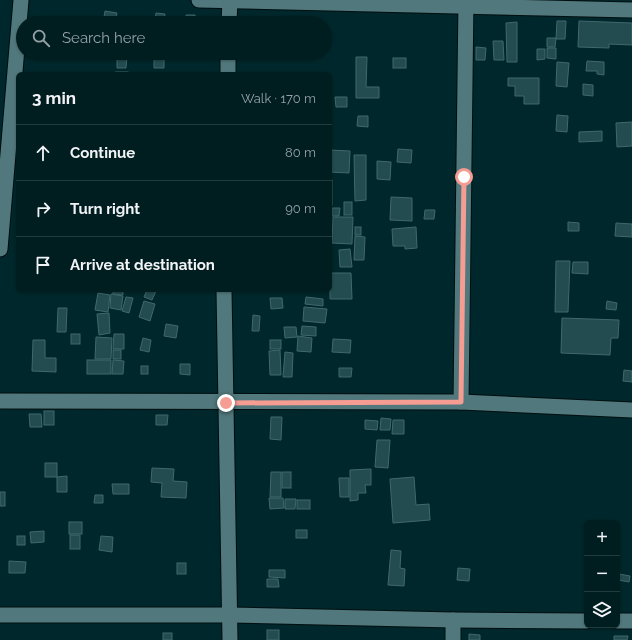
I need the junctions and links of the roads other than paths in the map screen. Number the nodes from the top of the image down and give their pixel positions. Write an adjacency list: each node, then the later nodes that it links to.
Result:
1 (21, 0): 6 (street)
2 (199, 0): 3 (street)
3 (230, 0): 4 (street); 7 (street)
4 (466, 3): 5 (street); 14 (street)
5 (632, 10)
6 (20, 16)
7 (229, 16)
8 (16, 59): 11 (street)
9 (228, 60): 10 (street)
10 (228, 72)
11 (0, 249)
12 (224, 292): 15 (street)
13 (0, 402): 15 (street)
14 (461, 402): 15 (street); 16 (street)
15 (226, 403): 18 (street)
16 (632, 410)
17 (0, 615): 18 (street)
18 (230, 615): 19 (street); 23 (street)
19 (453, 620): 20 (street); 24 (street)
20 (584, 621)
21 (620, 621): 22 (street)
22 (632, 621)
23 (230, 640)
24 (453, 640)

